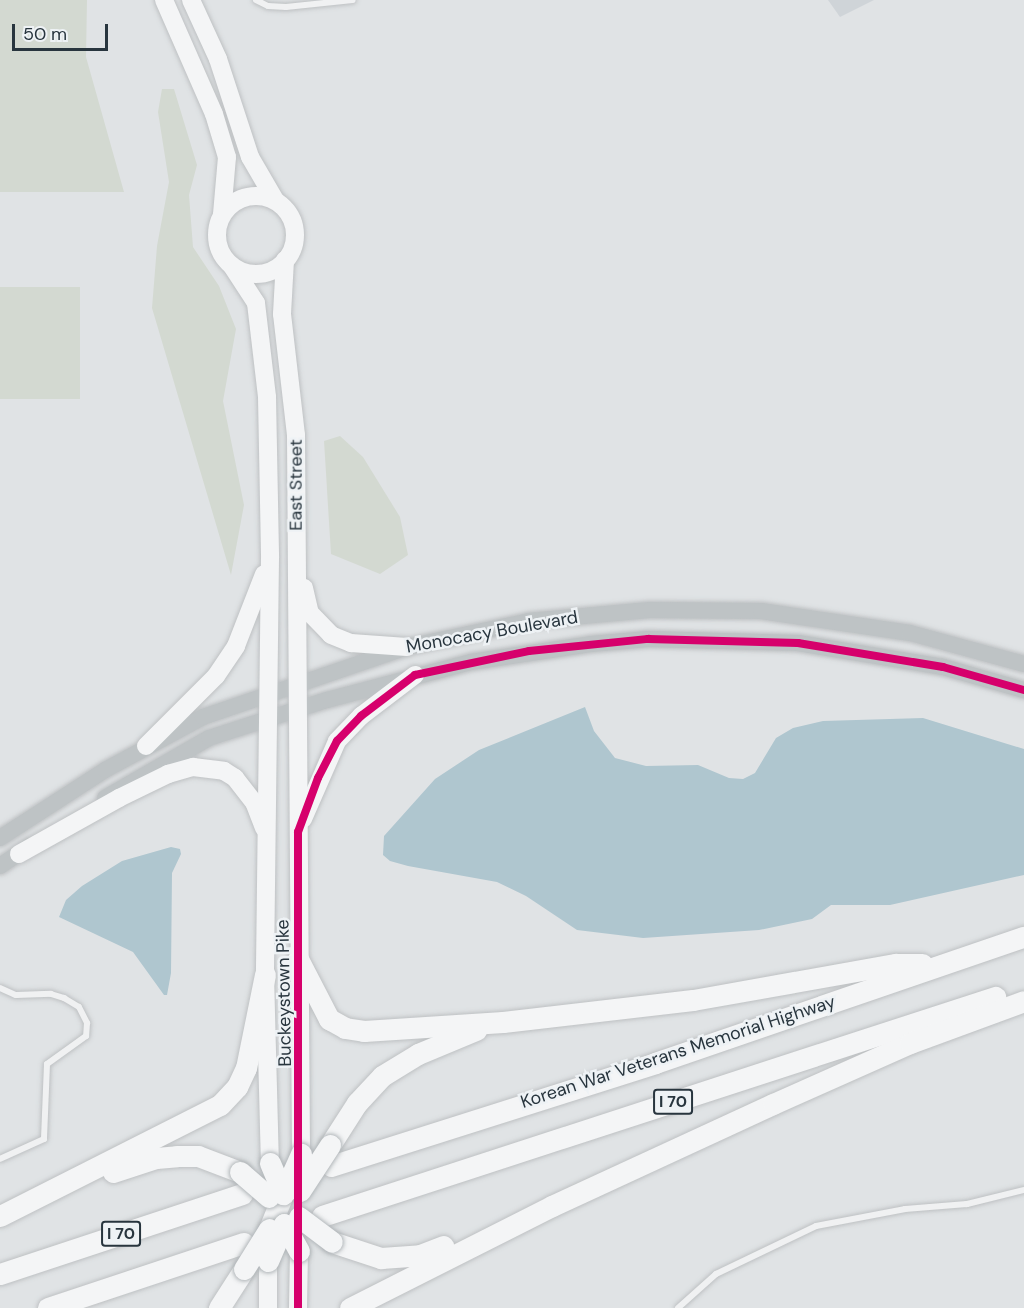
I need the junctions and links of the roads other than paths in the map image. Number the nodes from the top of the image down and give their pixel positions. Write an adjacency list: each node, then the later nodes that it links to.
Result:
1 (164, 0): 6 (main road)
2 (190, 0): 5 (main road)
3 (256, 0): 4 (lane)
4 (353, 0)
5 (275, 200): 6 (main road); 7 (main road)
6 (222, 214): 8 (main road)
7 (285, 260): 8 (main road); 10 (main road, East Street)
8 (232, 266): 9 (main road, East Street)
9 (270, 558): 16 (main road, East Street); 19 (main road)
10 (296, 560): 11 (main road); 14 (main road, East Street)
11 (407, 646): 12 (main road, Monocacy Boulevard); 14 (main road, Monocacy Boulevard)
12 (1024, 664)
13 (415, 675): 15 (main road, Monocacy Boulevard); 17 (main road, Monocacy Boulevard); 20 (main road)
14 (298, 683): 16 (main road, Monocacy Boulevard); 17 (main road, East Street)
15 (1024, 690)
16 (268, 692): 18 (main road, Buckeystown Pike); 19 (main road, Monocacy Boulevard)
17 (298, 710): 18 (main road, Monocacy Boulevard); 20 (main road, Buckeystown Pike)
18 (268, 719): 22 (main road, Buckeystown Pike); 23 (main road, Monocacy Boulevard)
19 (146, 746): 21 (main road, Monocacy Boulevard)
20 (298, 832): 26 (main road, Buckeystown Pike)
21 (0, 838)
22 (268, 838): 23 (main road); 28 (main road, Buckeystown Pike)
23 (19, 854): 24 (main road, Monocacy Boulevard)
24 (0, 866)
25 (1024, 937): 27 (highway, Korean War Veterans Memorial Highway / I 70)
26 (298, 959): 32 (highway); 33 (main road, Buckeystown Pike)
27 (941, 963): 32 (highway); 34 (highway, Korean War Veterans Memorial Highway / I 70)
28 (265, 975): 36 (main road, Buckeystown Pike); 39 (highway)
29 (0, 988): 35 (lane)
30 (1024, 988): 43 (highway, I 70)
31 (1024, 1001): 40 (highway)
32 (503, 1022): 34 (highway)
33 (301, 1154): 41 (highway, bridge)
34 (331, 1155): 41 (highway, bridge)
35 (0, 1160)
36 (270, 1163): 41 (highway, bridge)
37 (1024, 1190): 53 (lane)
38 (242, 1194): 47 (highway, I 70)
39 (33, 1201): 41 (highway, bridge); 42 (highway)
40 (552, 1206): 41 (highway, bridge); 52 (highway)
41 (284, 1209): 45 (highway, bridge); 46 (highway, bridge); 49 (highway, bridge)
42 (0, 1216)
43 (322, 1216)
44 (243, 1243): 48 (highway)
45 (299, 1251): 51 (main road)
46 (268, 1261): 50 (main road)
47 (0, 1274)
48 (48, 1308)
49 (219, 1308)
50 (268, 1308)
51 (298, 1308)
52 (350, 1308)
53 (678, 1308)

